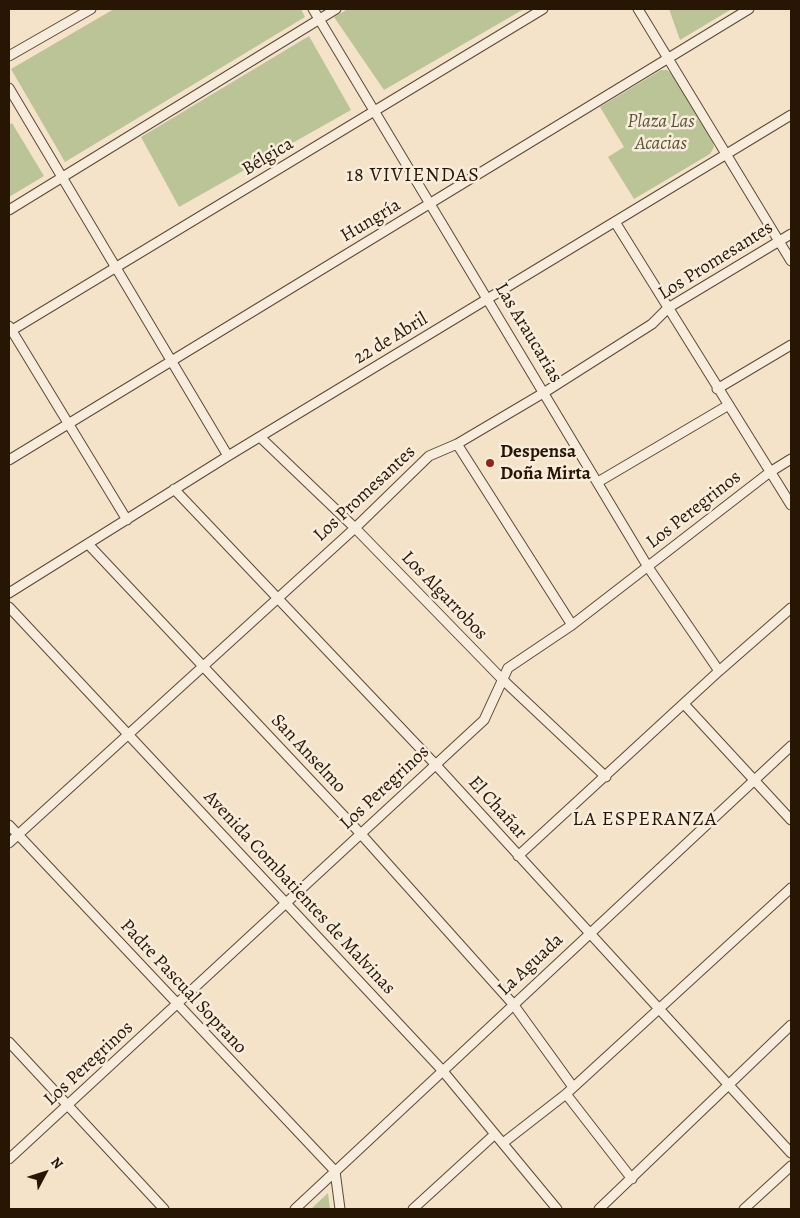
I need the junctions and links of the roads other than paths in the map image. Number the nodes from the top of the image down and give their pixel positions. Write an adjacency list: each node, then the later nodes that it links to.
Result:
1 (91, 9): 8 (street)
2 (313, 9): 7 (street, Las Araucarias)
3 (336, 9): 7 (street)
4 (543, 9): 11 (street, Bélgica)
5 (638, 9): 9 (street)
6 (749, 9): 9 (street, Hungría)
7 (319, 19): 11 (street, Las Araucarias); 14 (street)
8 (9, 56)
9 (669, 59): 13 (street); 15 (street, Hungría)
10 (9, 88): 14 (street)
11 (375, 111): 15 (street, Las Araucarias); 21 (street, Bélgica)
12 (791, 115): 13 (street, 22 de Abril)
13 (727, 154): 17 (street, 22 de Abril); 19 (street)
14 (61, 177): 16 (street); 21 (street)
15 (431, 204): 22 (street, Las Araucarias); 26 (street, Hungría)
16 (9, 210)
17 (615, 222): 22 (street, 22 de Abril); 23 (street)
18 (791, 234): 19 (street, Los Promesantes)
19 (779, 241): 20 (street); 23 (street, Los Promesantes)
20 (791, 261)
21 (115, 267): 24 (street, Bélgica); 26 (street)
22 (489, 298): 28 (street, Las Araucarias); 31 (street, 22 de Abril)
23 (668, 308): 27 (street); 28 (street, Los Promesantes)
24 (10, 329): 30 (street)
25 (791, 345): 27 (street)
26 (171, 361): 30 (street, Hungría); 33 (street)
27 (717, 389): 29 (street)
28 (545, 392): 32 (street, Los Promesantes); 37 (street, Las Araucarias)
29 (727, 406): 36 (street); 37 (street)
30 (69, 424): 35 (street, Hungría); 40 (street)
31 (260, 437): 33 (street, 22 de Abril); 41 (street, Los Algarrobos)
32 (457, 444): 41 (street, Los Promesantes); 48 (street)
33 (228, 456): 38 (street, 22 de Abril)
34 (791, 459): 36 (street, Los Peregrinos)
35 (9, 460)
36 (770, 472): 39 (street); 43 (street, Los Peregrinos)
37 (598, 482): 43 (street, Las Araucarias)
38 (174, 489): 40 (street, 22 de Abril); 45 (street, El Chañar)
39 (791, 505)
40 (127, 520): 42 (street, 22 de Abril)
41 (355, 528): 45 (street, Los Promesantes); 51 (street, Los Algarrobos)
42 (88, 544): 44 (street, 22 de Abril); 49 (street, San Anselmo)
43 (648, 567): 48 (street, Los Peregrinos); 50 (street, Las Araucarias)
44 (9, 593)
45 (277, 598): 49 (street, Los Promesantes); 55 (street, El Chañar)
46 (9, 607): 53 (street, Avenida Combatientes de Malvinas)
47 (791, 608): 50 (street)
48 (572, 625): 51 (street, Los Peregrinos)
49 (204, 666): 53 (street, Los Promesantes); 60 (street, San Anselmo)
50 (719, 671): 52 (street)
51 (502, 679): 55 (street, Los Peregrinos); 56 (street, Los Algarrobos)
52 (684, 704): 56 (street); 57 (street)
53 (129, 735): 61 (street, Los Promesantes); 65 (street, Avenida Combatientes de Malvinas)
54 (791, 746): 57 (street, La Aguada)
55 (435, 764): 60 (street, Los Peregrinos); 63 (street, El Chañar)
56 (606, 777): 63 (street)
57 (754, 780): 58 (street); 66 (street, La Aguada)
58 (791, 820)
59 (9, 825): 61 (street, Padre Pascual Soprano)
60 (360, 833): 65 (street, Los Peregrinos); 68 (street, San Anselmo)
61 (18, 834): 62 (street, Los Promesantes); 67 (street, Padre Pascual Soprano)
62 (9, 843)
63 (518, 856): 66 (street, El Chañar)
64 (791, 888): 69 (street)
65 (286, 903): 67 (street, Los Peregrinos); 72 (street, Avenida Combatientes de Malvinas)
66 (589, 932): 68 (street, La Aguada); 69 (street, El Chañar)
67 (177, 1004): 76 (street, Los Peregrinos); 82 (street, Padre Pascual Soprano)
68 (514, 1004): 72 (street, La Aguada); 74 (street, San Anselmo)
69 (659, 1009): 73 (street, El Chañar); 74 (street)
70 (791, 1025): 73 (street)
71 (9, 1042): 76 (street)
72 (442, 1070): 77 (street, Avenida Combatientes de Malvinas); 82 (street, La Aguada)
73 (727, 1084): 79 (street, El Chañar); 83 (street)
74 (573, 1087): 75 (street)
75 (566, 1094): 78 (street); 83 (street)
76 (68, 1106): 80 (street, Los Peregrinos); 84 (street)
77 (495, 1134): 78 (street, Avenida Combatientes de Malvinas); 87 (street)
78 (503, 1143): 88 (street, Avenida Combatientes de Malvinas)
79 (791, 1153)
80 (9, 1158)
81 (791, 1166): 90 (street)
82 (335, 1171): 85 (street, La Aguada); 86 (street)
83 (632, 1178): 89 (street)
84 (164, 1209)
85 (295, 1209)
86 (340, 1209)
87 (413, 1209)
88 (557, 1209)
89 (599, 1209)
90 (744, 1209)

